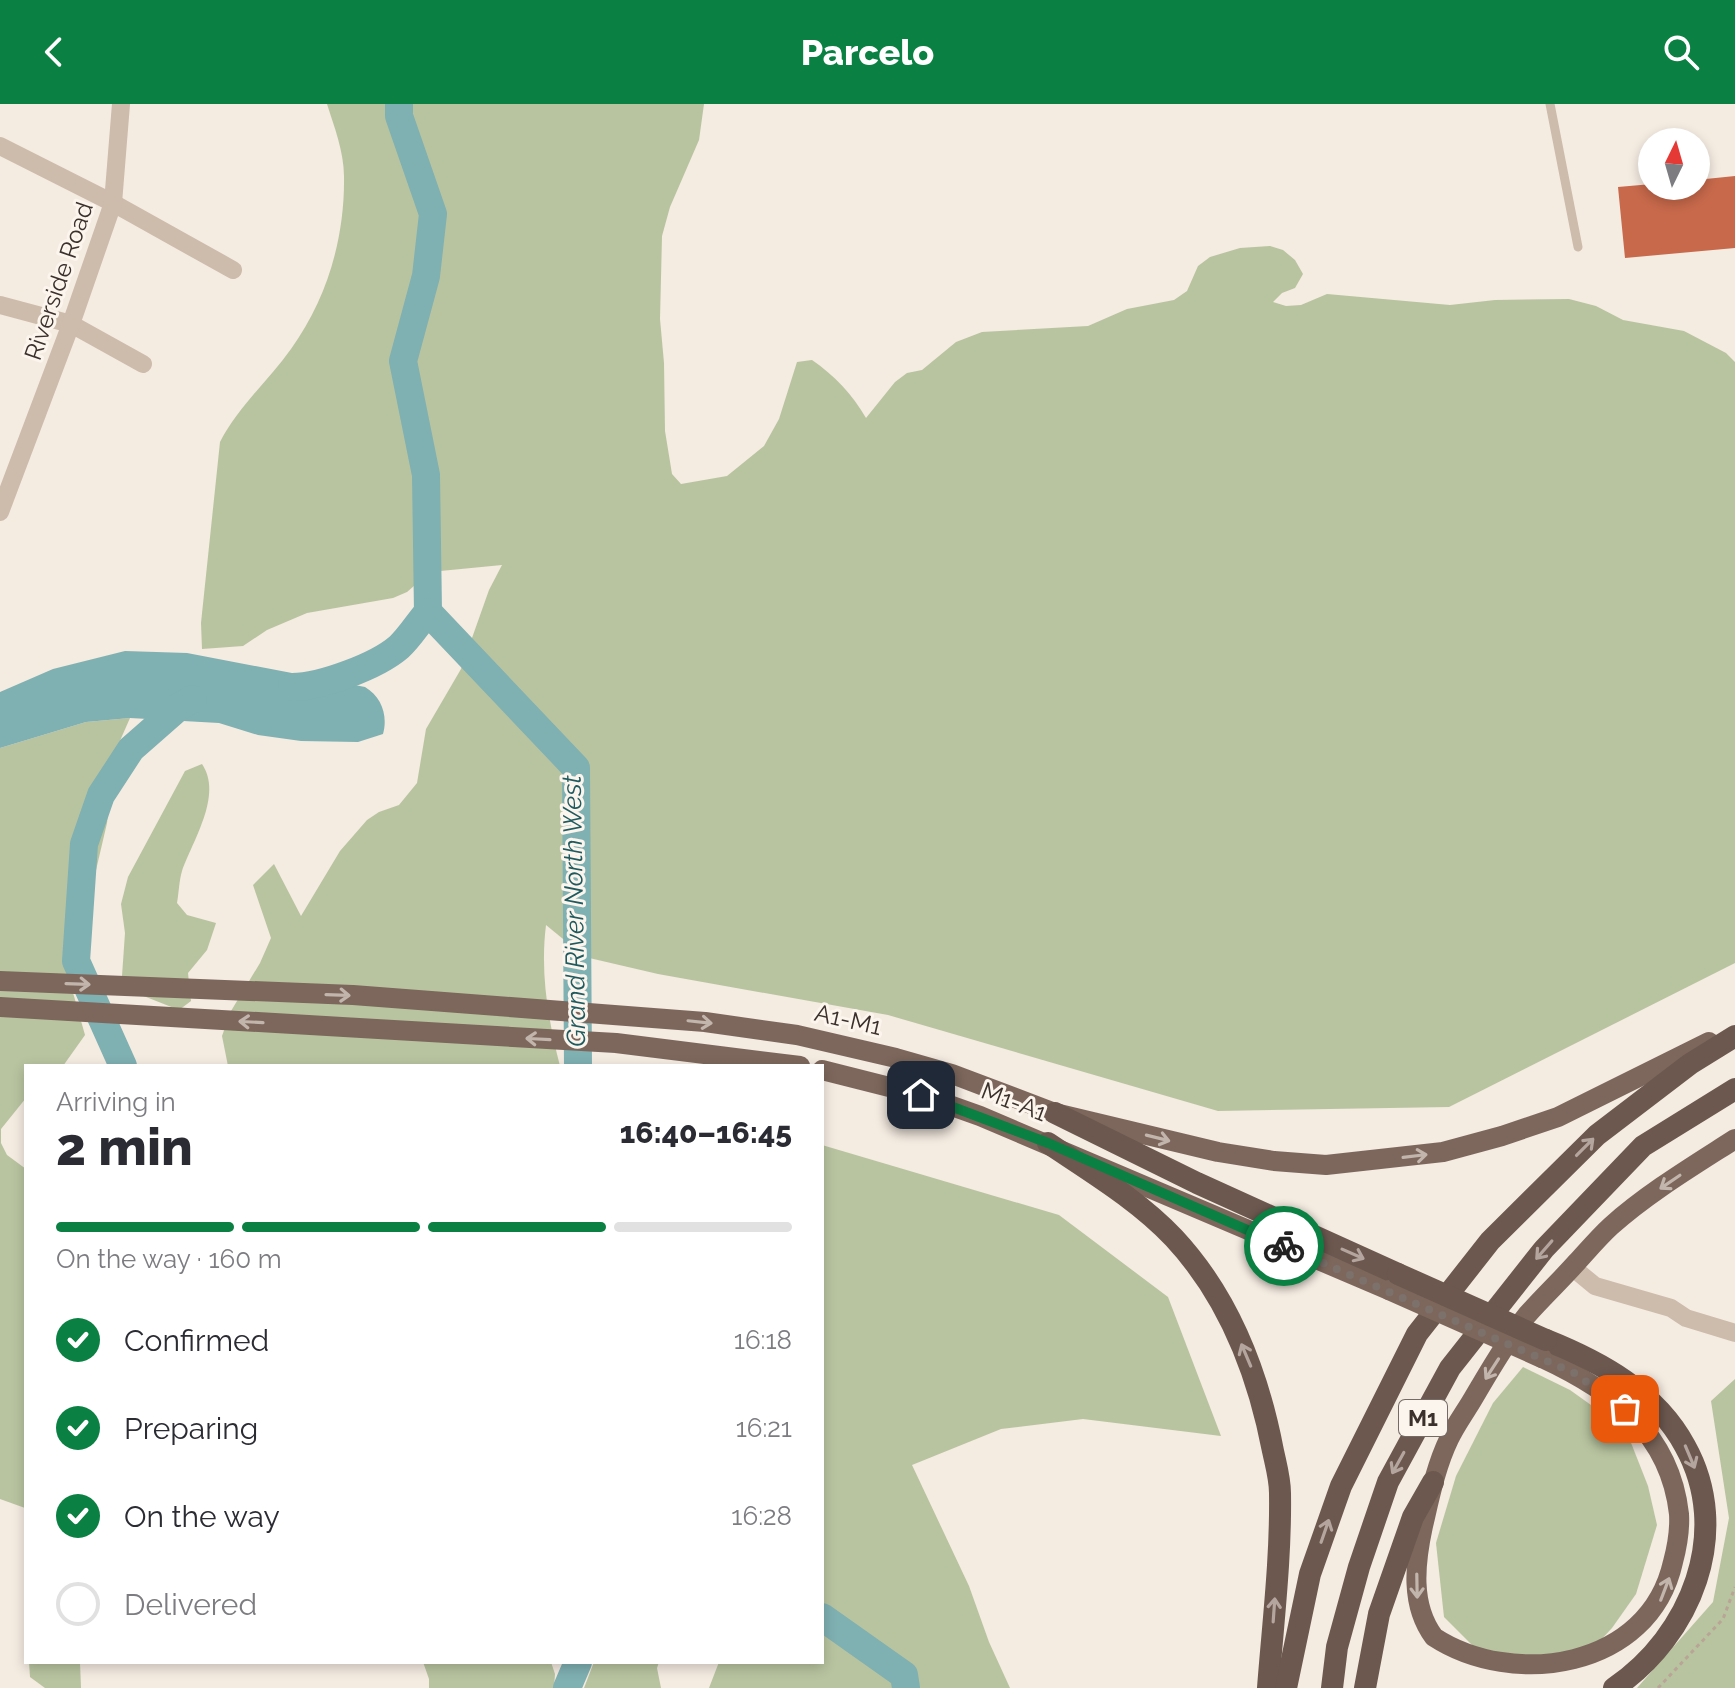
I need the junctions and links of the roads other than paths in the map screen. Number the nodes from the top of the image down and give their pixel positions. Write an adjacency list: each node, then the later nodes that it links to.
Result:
1 (121, 104): 4 (street, Riverside Road)
2 (1550, 104): 5 (lane)
3 (0, 146): 4 (street)
4 (113, 203): 6 (street); 8 (street, Riverside Road)
5 (1578, 247)
6 (233, 270)
7 (0, 305): 8 (street)
8 (71, 324): 9 (street); 10 (street, Riverside Road)
9 (143, 364)
10 (0, 512)
11 (0, 981): 19 (main road, A1-M1, one-way to 19)
12 (0, 1007): 16 (main road, one-way to 12)
13 (1735, 1028): 15 (highway)
14 (1735, 1036): 30 (highway, M1, one-way to 14)
15 (1709, 1042): 19 (main road, A1-M1, one-way to 15)
16 (784, 1064)
17 (824, 1071): 21 (main road, M1-A1)
18 (1735, 1089): 31 (highway, M1, one-way to 31)
19 (1055, 1113): 23 (highway, one-way to 23)
20 (1735, 1139): 22 (main road, one-way to 22)
21 (1048, 1143): 23 (main road, M1-A1); 29 (highway, one-way to 21)
22 (1572, 1267): 24 (street); 26 (main road, one-way to 26)
23 (1393, 1282): 25 (highway, bridge)
24 (1735, 1333)
25 (1544, 1349): 27 (main road, one-way to 25); 33 (highway, one-way to 33)
26 (1433, 1482): 28 (main road, one-way to 28); 32 (highway)
27 (1571, 1680)
28 (1496, 1682)
29 (1268, 1688)
30 (1286, 1688)
31 (1332, 1688)
32 (1365, 1688)
33 (1614, 1688)

